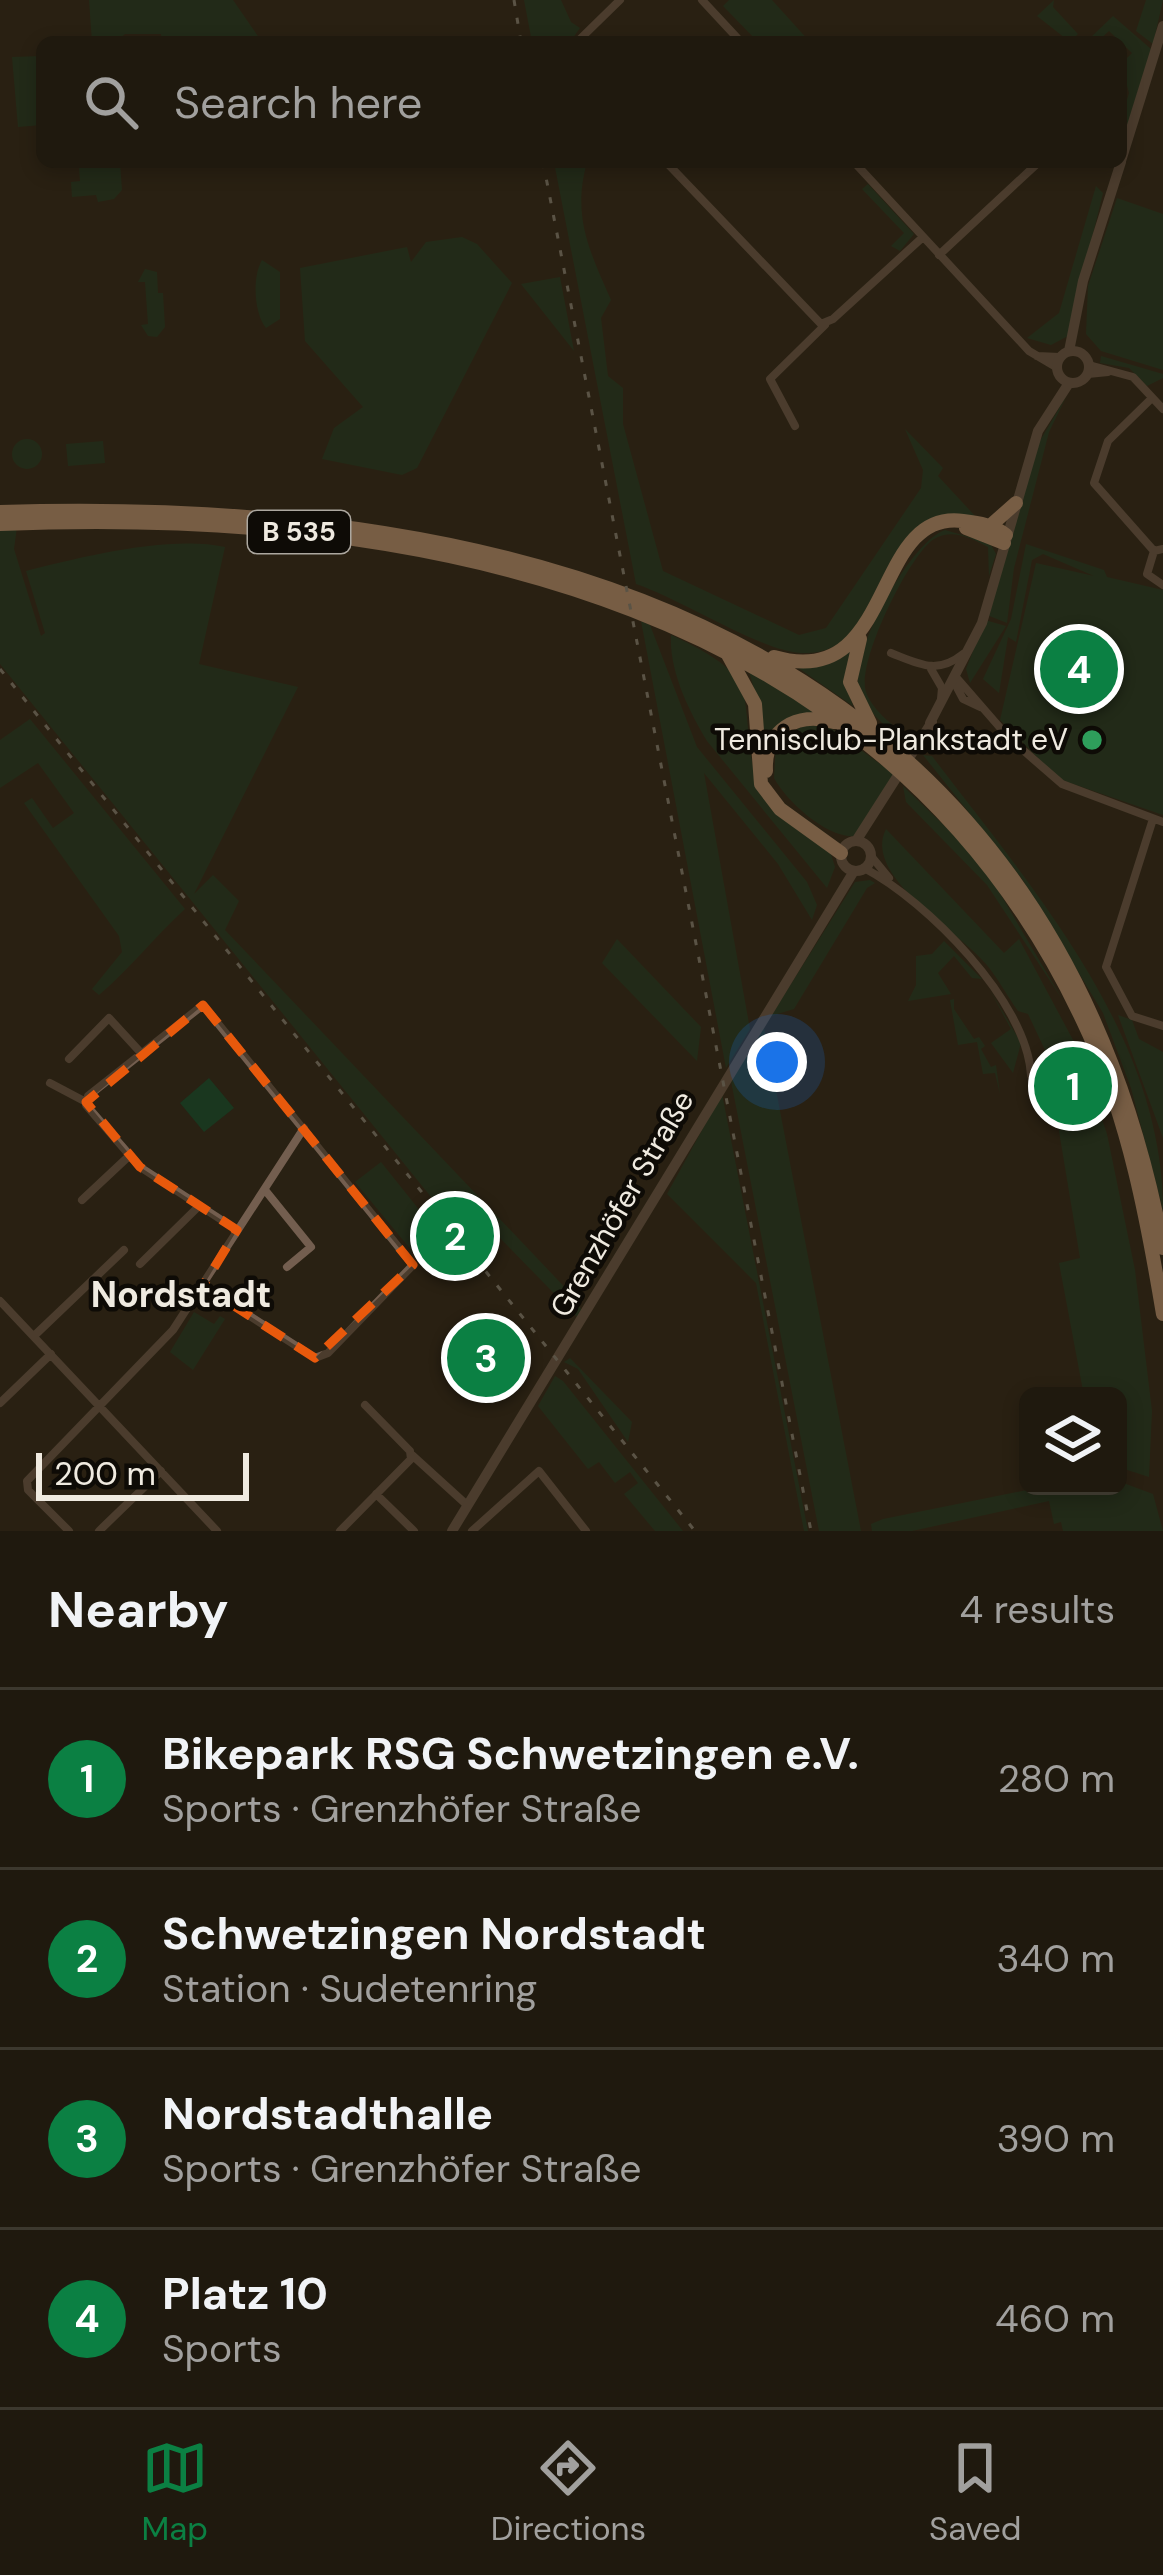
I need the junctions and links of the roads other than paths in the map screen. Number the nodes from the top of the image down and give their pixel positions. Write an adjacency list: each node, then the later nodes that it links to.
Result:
1 (620, 0): 4 (street)
2 (702, 0): 5 (street)
3 (1163, 26): 6 (street)
4 (583, 36)
5 (735, 36)
6 (1127, 142)
7 (672, 168): 13 (street)
8 (860, 168): 11 (street)
9 (1033, 168): 12 (street)
10 (1119, 168): 14 (street)
11 (923, 237): 12 (street); 13 (street)
12 (939, 255): 14 (street)
13 (826, 324): 18 (street)
14 (1065, 365): 15 (street); 15 (street); 19 (street, Grenzhöfer Straße)
15 (1088, 370): 16 (street)
16 (1152, 398): 17 (street); 24 (street)
17 (1163, 409)
18 (795, 426)
19 (1016, 503): 22 (highway); 23 (street, Grenzhöfer Straße)
20 (0, 512): 26 (highway, B 535)
21 (0, 524): 26 (highway, B 535)
22 (990, 526): 23 (highway); 30 (highway, B 535)
23 (1005, 539): 29 (street, Grenzhöfer Straße); 37 (highway, B 535)
24 (1158, 550): 25 (street)
25 (1163, 585)
26 (602, 590): 27 (highway, B 535)
27 (662, 613): 28 (highway, B 535); 30 (highway, B 535)
28 (724, 649): 36 (highway, B 535); 41 (highway)
29 (968, 649): 32 (street); 33 (street, Grenzhöfer Straße)
30 (757, 652): 37 (highway, B 535)
31 (891, 653): 32 (street)
32 (930, 668): 33 (street)
33 (949, 691): 34 (street); 34 (street); 35 (street); 41 (street, Grenzhöfer Straße)
34 (963, 699): 35 (street)
35 (981, 708): 40 (street)
36 (850, 729): 38 (highway, B 535); 41 (highway)
37 (880, 737): 38 (highway, B 535)
38 (899, 761): 39 (highway, B 535)
39 (913, 774): 54 (highway, B 535); 60 (highway, B 535)
40 (1158, 820): 42 (street)
41 (856, 855): 45 (street); 69 (street, Grenzhöfer Straße)
42 (1163, 1026)
43 (142, 1054): 44 (street); 47 (street); 48 (street)
44 (69, 1059)
45 (1031, 1075)
46 (50, 1083): 47 (street)
47 (86, 1102): 49 (street)
48 (304, 1128): 50 (street); 58 (street)
49 (129, 1156): 51 (street); 52 (street)
50 (265, 1190): 53 (street); 57 (street)
51 (82, 1200)
52 (199, 1206): 53 (street); 56 (street)
53 (237, 1230): 58 (street)
54 (1163, 1248)
55 (124, 1250): 61 (street)
56 (140, 1264)
57 (287, 1267)
58 (203, 1286): 65 (street)
59 (0, 1301): 61 (street)
60 (1163, 1314)
61 (33, 1336): 62 (street)
62 (51, 1354): 63 (street); 65 (street)
63 (0, 1402)
64 (364, 1405): 66 (street)
65 (99, 1406): 67 (street); 70 (street)
66 (411, 1453): 68 (street); 69 (street)
67 (161, 1471): 71 (street); 72 (street)
68 (376, 1493): 73 (street); 74 (street)
69 (467, 1505): 75 (street, Grenzhöfer Straße)
70 (69, 1531)
71 (99, 1531)
72 (217, 1531)
73 (340, 1531)
74 (414, 1531)
75 (452, 1531)
76 (472, 1531): 77 (street)
77 (586, 1531)

